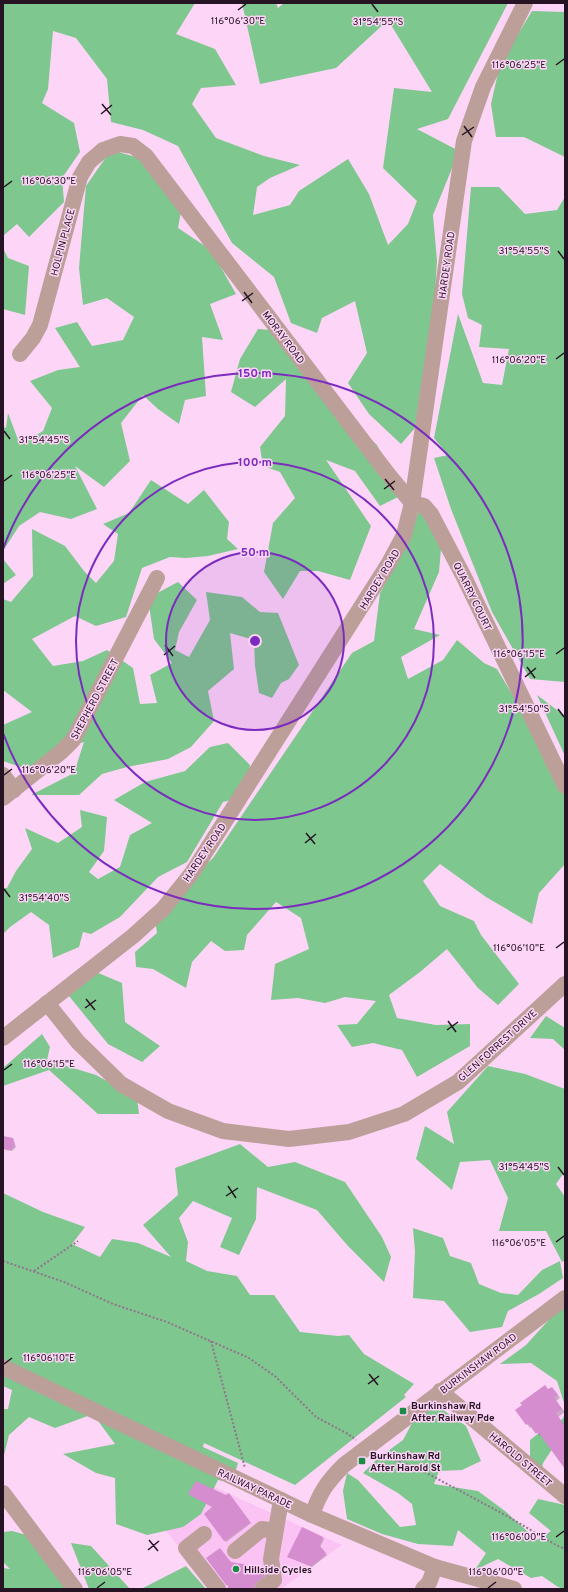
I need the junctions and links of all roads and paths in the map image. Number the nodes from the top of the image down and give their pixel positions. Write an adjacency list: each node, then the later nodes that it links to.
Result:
1 (525, 3): 4 (street, HARDEY ROAD)
2 (120, 144): 3 (street, HOLPIN PLACE); 4 (street, MORAY ROAD)
3 (20, 354)
4 (412, 503): 7 (street, QUARRY COURT); 10 (street, HARDEY ROAD)
5 (157, 578): 8 (street, SHEPHERD STREET)
6 (3, 775): 8 (street)
7 (565, 786)
8 (8, 794)
9 (565, 984): 10 (street, GLEN FORREST DRIVE)
10 (47, 1003): 11 (street, HARDEY ROAD)
11 (3, 1038)
12 (78, 1241): 14 (path)
13 (3, 1261): 14 (path)
14 (34, 1272): 16 (path)
15 (565, 1298): 18 (street, BURKINSHAW ROAD)
16 (211, 1341): 19 (path); 20 (path)
17 (3, 1367): 20 (street, RAILWAY PARADE)
18 (440, 1391): 19 (street, BURKINSHAW ROAD); 22 (street, HAROLD STREET)
19 (365, 1449): 24 (street, BURKINSHAW ROAD); 27 (path)
20 (250, 1486): 23 (street, RAILWAY PARADE)
21 (3, 1493): 30 (street)
22 (565, 1496)
23 (281, 1500): 24 (street, RAILWAY PARADE); 25 (street)
24 (312, 1514): 29 (street, RAILWAY PARADE)
25 (275, 1531): 28 (street); 32 (street)
26 (204, 1534): 31 (street)
27 (565, 1549)
28 (235, 1551)
29 (435, 1567): 33 (street); 34 (street, RAILWAY PARADE)
30 (75, 1589)
31 (218, 1589)
32 (262, 1589)
33 (423, 1589)
34 (514, 1589)

